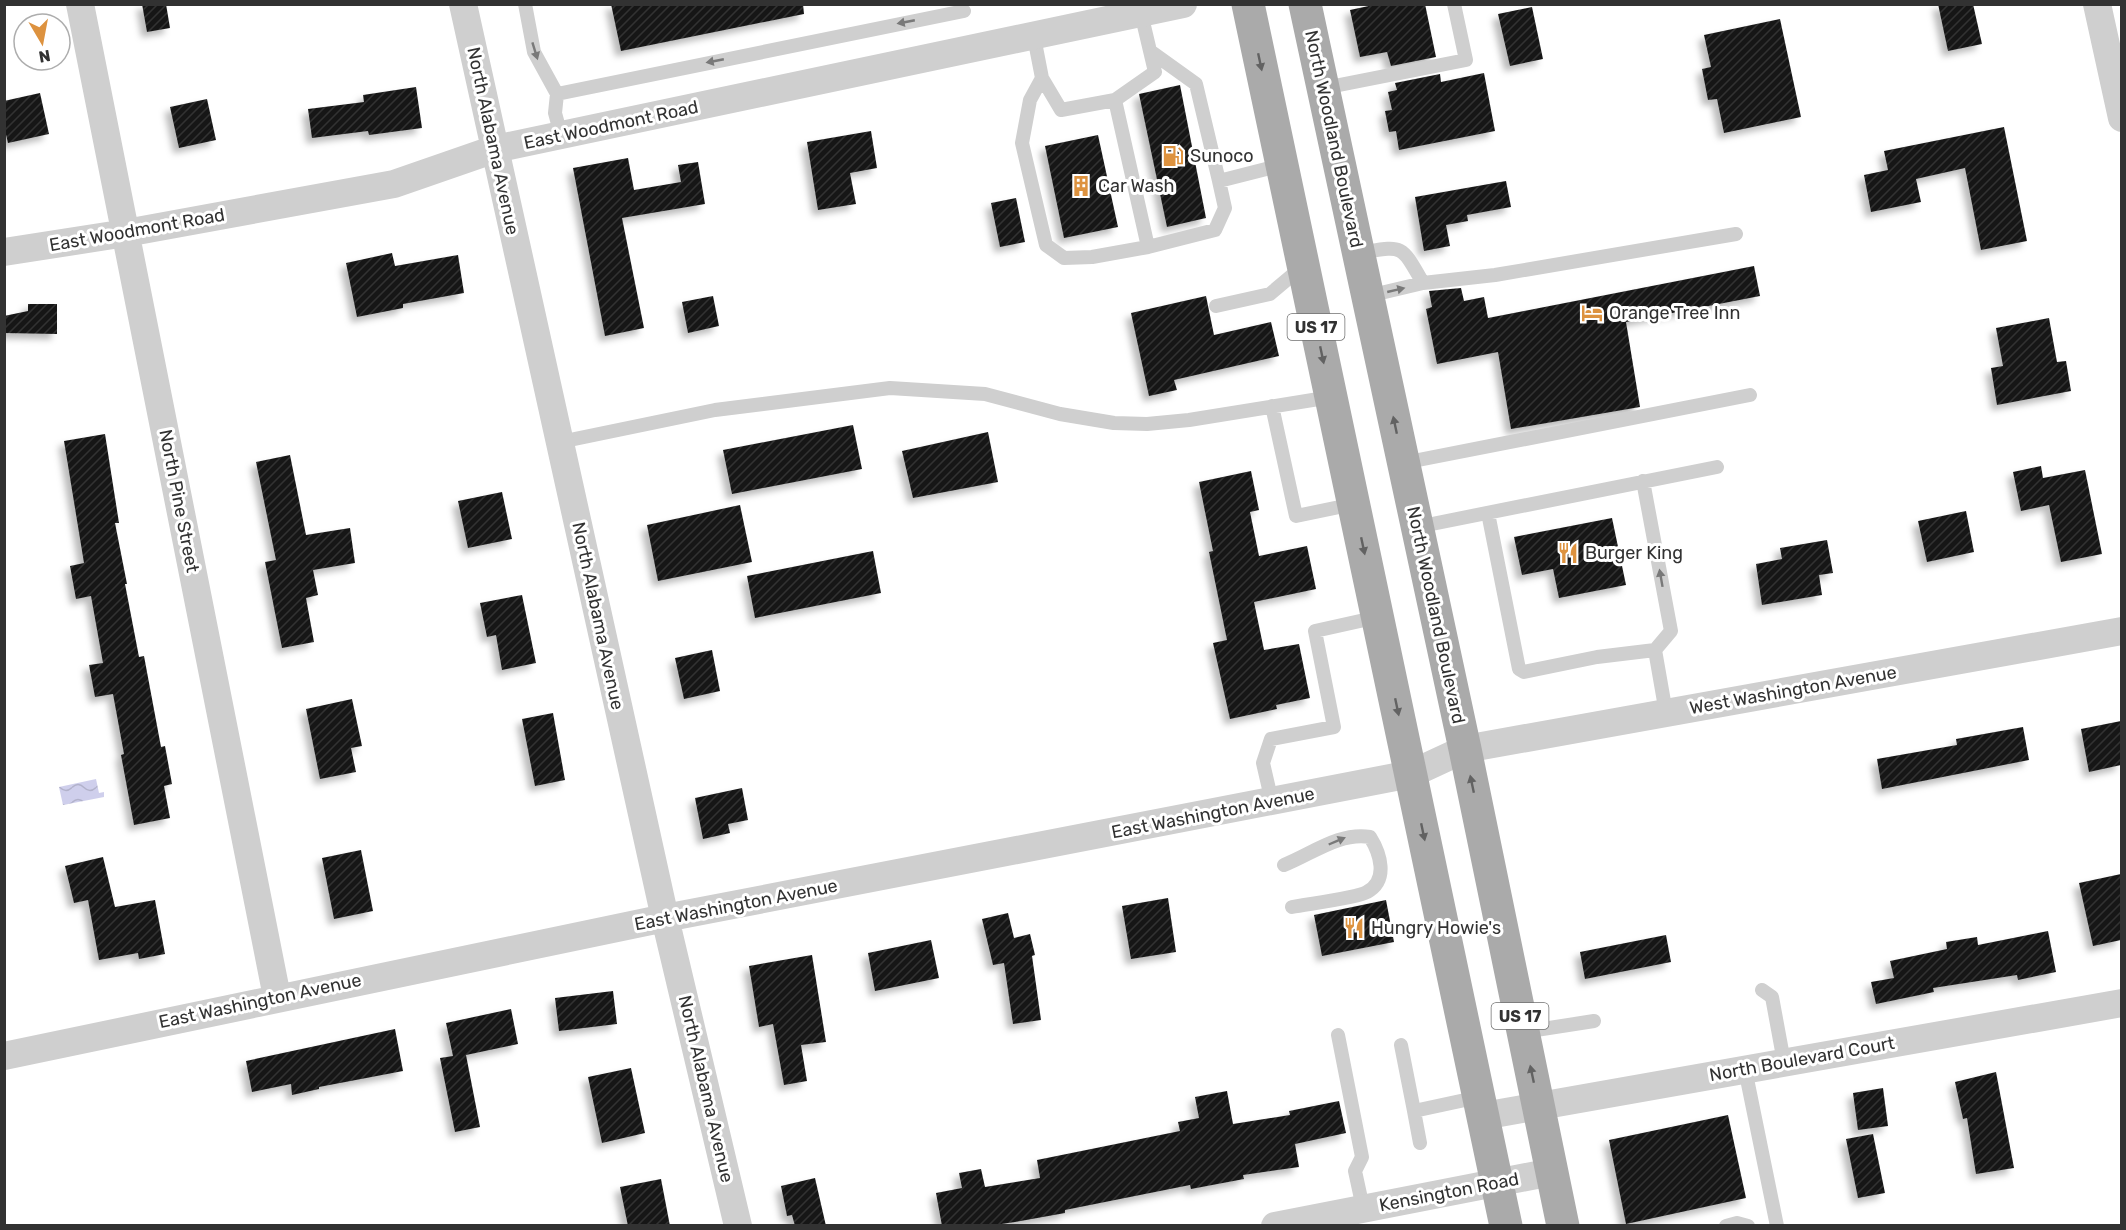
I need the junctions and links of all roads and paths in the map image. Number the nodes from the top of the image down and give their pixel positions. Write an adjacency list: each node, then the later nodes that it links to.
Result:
1 (80, 4): 22 (street, North Pine Street)
2 (463, 4): 19 (street, North Alabama Avenue)
3 (525, 4): 15 (lane, one-way to 15)
4 (1183, 4): 10 (street, East Woodmont Road)
5 (1248, 4): 20 (main road, US 17, one-way to 20)
6 (1305, 4): 14 (main road, North Woodland Boulevard / US 17)
7 (1454, 4): 14 (lane)
8 (2097, 4): 17 (street)
9 (964, 11): 15 (lane, one-way to 15)
10 (1141, 14): 11 (street, East Woodmont Road); 12 (lane)
11 (1034, 37): 13 (lane); 18 (street, East Woodmont Road)
12 (1150, 51): 16 (lane); 21 (lane)
13 (1042, 78): 16 (lane); 24 (lane)
14 (1324, 88): 26 (main road, North Woodland Boulevard / US 17)
15 (557, 94): 18 (lane)
16 (1115, 100): 24 (lane)
17 (2121, 118)
18 (561, 135): 19 (street, East Woodmont Road)
19 (495, 149): 22 (street, East Woodmont Road); 34 (street, North Alabama Avenue)
20 (1282, 165): 21 (lane); 27 (main road, US 17)
21 (1219, 181): 24 (lane)
22 (126, 233): 25 (street, East Woodmont Road); 52 (street, North Pine Street)
23 (1736, 234): 28 (lane)
24 (1148, 248)
25 (4, 252)
26 (1358, 253): 28 (lane); 29 (main road, North Woodland Boulevard / US 17)
27 (1303, 267): 30 (lane); 32 (main road, US 17, one-way to 32)
28 (1423, 283): 29 (lane, one-way to 28)
29 (1368, 296): 35 (main road, North Woodland Boulevard / US 17, one-way to 29)
30 (1216, 306)
31 (1750, 395): 35 (lane)
32 (1331, 397): 33 (lane); 38 (main road, US 17)
33 (1272, 406): 34 (lane); 38 (lane)
34 (560, 442): 50 (street, North Alabama Avenue)
35 (1403, 463): 40 (main road, North Woodland Boulevard / US 17)
36 (1717, 467): 37 (lane)
37 (1643, 481): 39 (lane); 43 (lane, one-way to 37)
38 (1354, 504): 41 (main road, US 17, one-way to 41)
39 (1488, 513): 40 (lane); 43 (lane)
40 (1417, 527): 45 (main road, North Woodland Boulevard / US 17)
41 (1378, 617): 46 (main road, US 17, one-way to 46); 47 (lane)
42 (2121, 631): 44 (street, West Washington Avenue)
43 (1655, 650): 44 (lane)
44 (1666, 713): 45 (street, West Washington Avenue)
45 (1465, 749): 46 (street, East Washington Avenue); 55 (main road, North Woodland Boulevard / US 17, one-way to 45)
46 (1411, 774): 47 (street, East Washington Avenue); 62 (main road, US 17, one-way to 62)
47 (1272, 802): 50 (street, East Washington Avenue)
48 (1284, 865): 49 (lane, one-way to 49)
49 (1292, 907)
50 (665, 918): 52 (street, East Washington Avenue); 68 (street, North Alabama Avenue)
51 (1762, 990): 59 (lane)
52 (277, 997): 58 (street, East Washington Avenue)
53 (2121, 1003): 59 (street, North Boulevard Court)
54 (1594, 1021): 55 (lane)
55 (1523, 1032): 61 (main road, North Woodland Boulevard / US 17, one-way to 55)
56 (1338, 1035): 67 (lane)
57 (1401, 1044): 63 (lane)
58 (4, 1056)
59 (1785, 1062): 60 (street, North Boulevard Court)
60 (1745, 1069): 61 (street, North Boulevard Court); 74 (lane)
61 (1538, 1105): 62 (street, North Boulevard Court); 65 (main road, North Woodland Boulevard / US 17)
62 (1481, 1107): 63 (lane); 66 (main road, US 17)
63 (1414, 1111): 64 (lane)
64 (1420, 1143)
65 (1552, 1172): 66 (street, Kensington Road); 71 (main road, North Woodland Boulevard / US 17)
66 (1497, 1183): 67 (street, Kensington Road); 70 (main road, US 17)
67 (1363, 1208): 69 (street, Kensington Road)
68 (738, 1226)
69 (1275, 1226)
70 (1506, 1226)
71 (1563, 1226)
72 (1726, 1226): 73 (lane)
73 (1748, 1226)
74 (1777, 1226)

